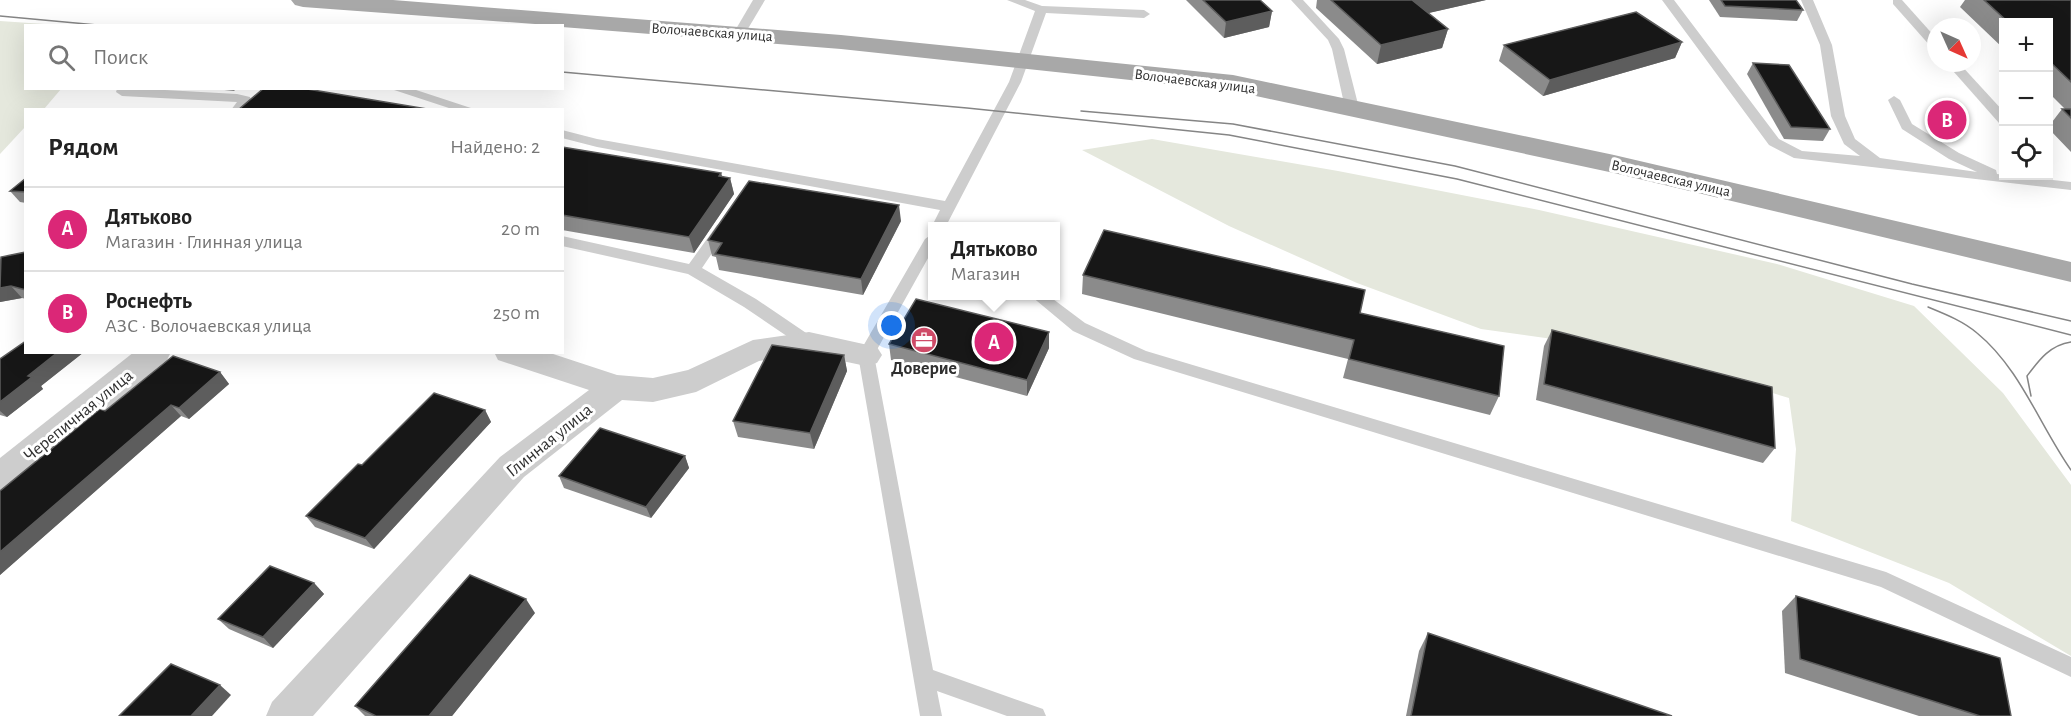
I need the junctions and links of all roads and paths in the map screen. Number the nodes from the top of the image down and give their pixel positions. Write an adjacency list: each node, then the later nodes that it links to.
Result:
1 (303, 0): 10 (main road, Волочаевская улица)
2 (759, 0): 10 (lane)
3 (1013, 0): 8 (lane)
4 (1297, 0): 19 (lane)
5 (1668, 0): 22 (lane)
6 (1807, 0): 22 (lane)
7 (1897, 2): 11 (lane)
8 (1041, 9): 9 (lane); 12 (lane)
9 (1144, 14)
10 (739, 34): 12 (main road, Волочаевская улица)
11 (1927, 35)
12 (1024, 61): 19 (main road, Волочаевская улица); 28 (lane)
13 (1960, 72): 20 (lane)
14 (401, 90): 18 (lane)
15 (122, 92): 17 (lane)
16 (1894, 100): 24 (lane)
17 (239, 108)
18 (464, 108)
19 (1352, 108): 34 (main road, Волочаевская улица)
20 (1999, 115)
21 (564, 135): 28 (lane)
22 (1877, 162): 25 (lane)
23 (2053, 174): 27 (lane)
24 (1999, 177)
25 (1999, 179)
26 (2005, 180): 27 (lane)
27 (2066, 185)
28 (950, 207): 30 (lane)
29 (733, 212): 33 (lane)
30 (941, 222)
31 (564, 241): 33 (lane)
32 (927, 261): 39 (lane)
33 (693, 270): 36 (lane)
34 (2071, 272)
35 (1044, 300): 42 (lane)
36 (809, 343): 39 (street); 40 (street)
37 (154, 354): 41 (street, Черепичная улица)
38 (515, 354): 40 (street)
39 (866, 355): 43 (lane)
40 (616, 387): 44 (street, Глинная улица)
41 (0, 477)
42 (2071, 667)
43 (923, 676): 45 (lane); 46 (lane)
44 (286, 716)
45 (931, 716)
46 (1035, 716)

